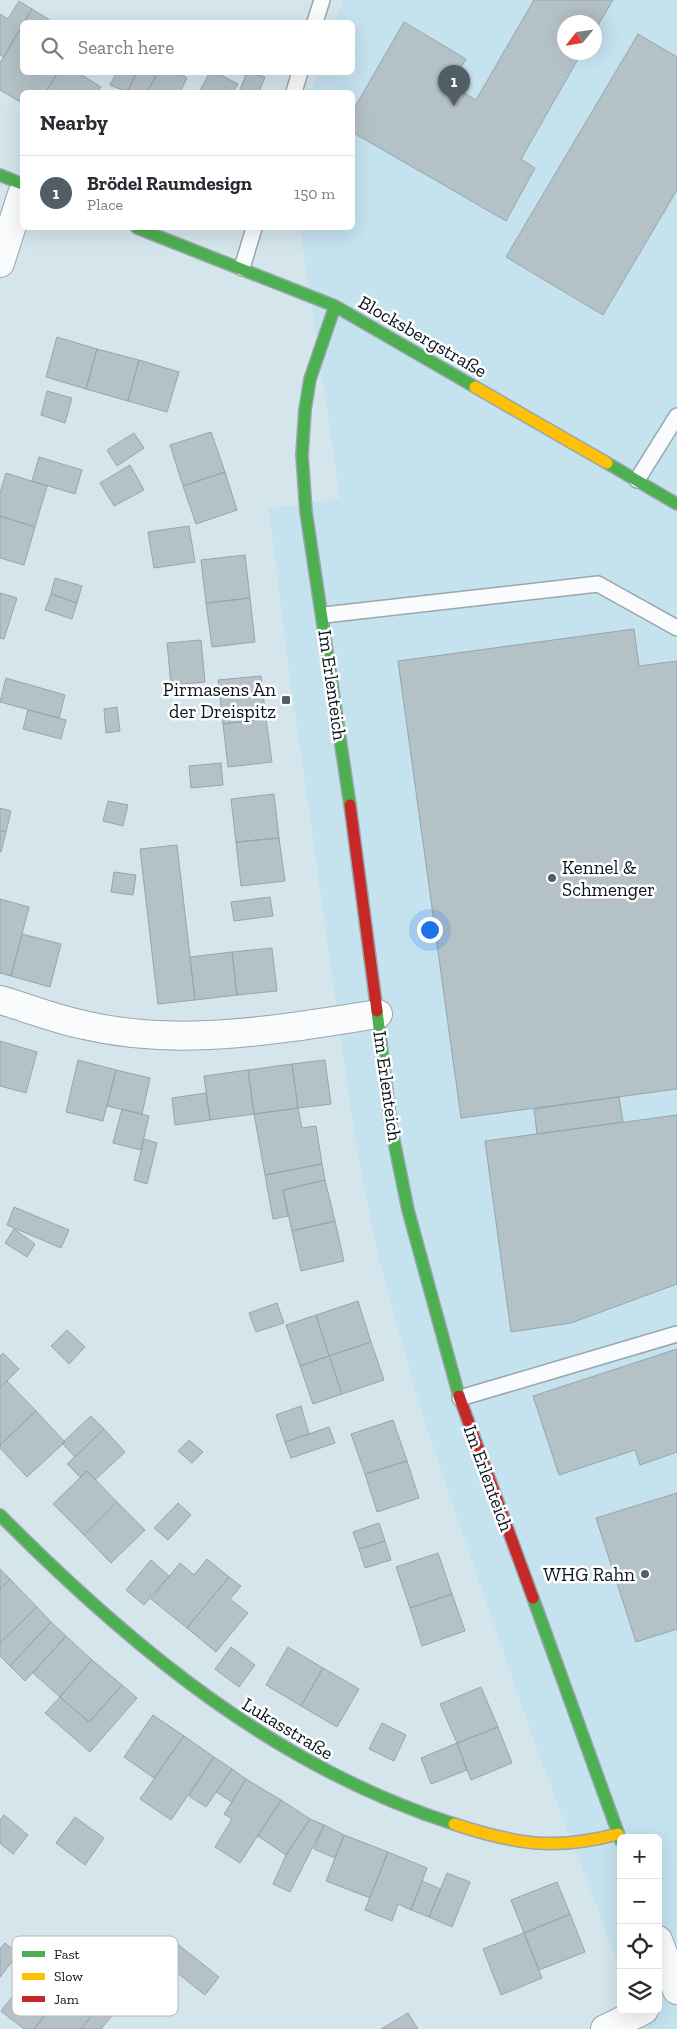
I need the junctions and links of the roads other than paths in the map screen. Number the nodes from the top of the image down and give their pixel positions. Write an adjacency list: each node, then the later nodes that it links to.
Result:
1 (322, 0): 2 (lane)
2 (316, 20)
3 (299, 75): 4 (lane)
4 (295, 90)
5 (0, 175): 6 (street)
6 (20, 183)
7 (20, 200): 10 (street)
8 (142, 230): 11 (street, Blocksbergstraße)
9 (253, 230): 11 (lane)
10 (0, 263)
11 (242, 268): 12 (street, Blocksbergstraße)
12 (335, 306): 14 (street, Blocksbergstraße); 16 (street, Im Erlenteich)
13 (677, 416): 14 (lane)
14 (637, 480): 15 (street, Blocksbergstraße)
15 (677, 504)
16 (324, 615): 17 (lane); 19 (street, Im Erlenteich)
17 (677, 628)
18 (0, 1000): 19 (street)
19 (378, 1014): 21 (street, Im Erlenteich)
20 (677, 1334): 21 (lane)
21 (460, 1398): 23 (street, Im Erlenteich)
22 (0, 1515): 24 (street, Lukasstraße)
23 (618, 1834)
24 (617, 1838)
25 (662, 1951): 26 (street)
26 (677, 1990)
27 (677, 1996): 28 (street)
28 (662, 2002)
29 (636, 2014): 30 (street)
30 (605, 2029)

